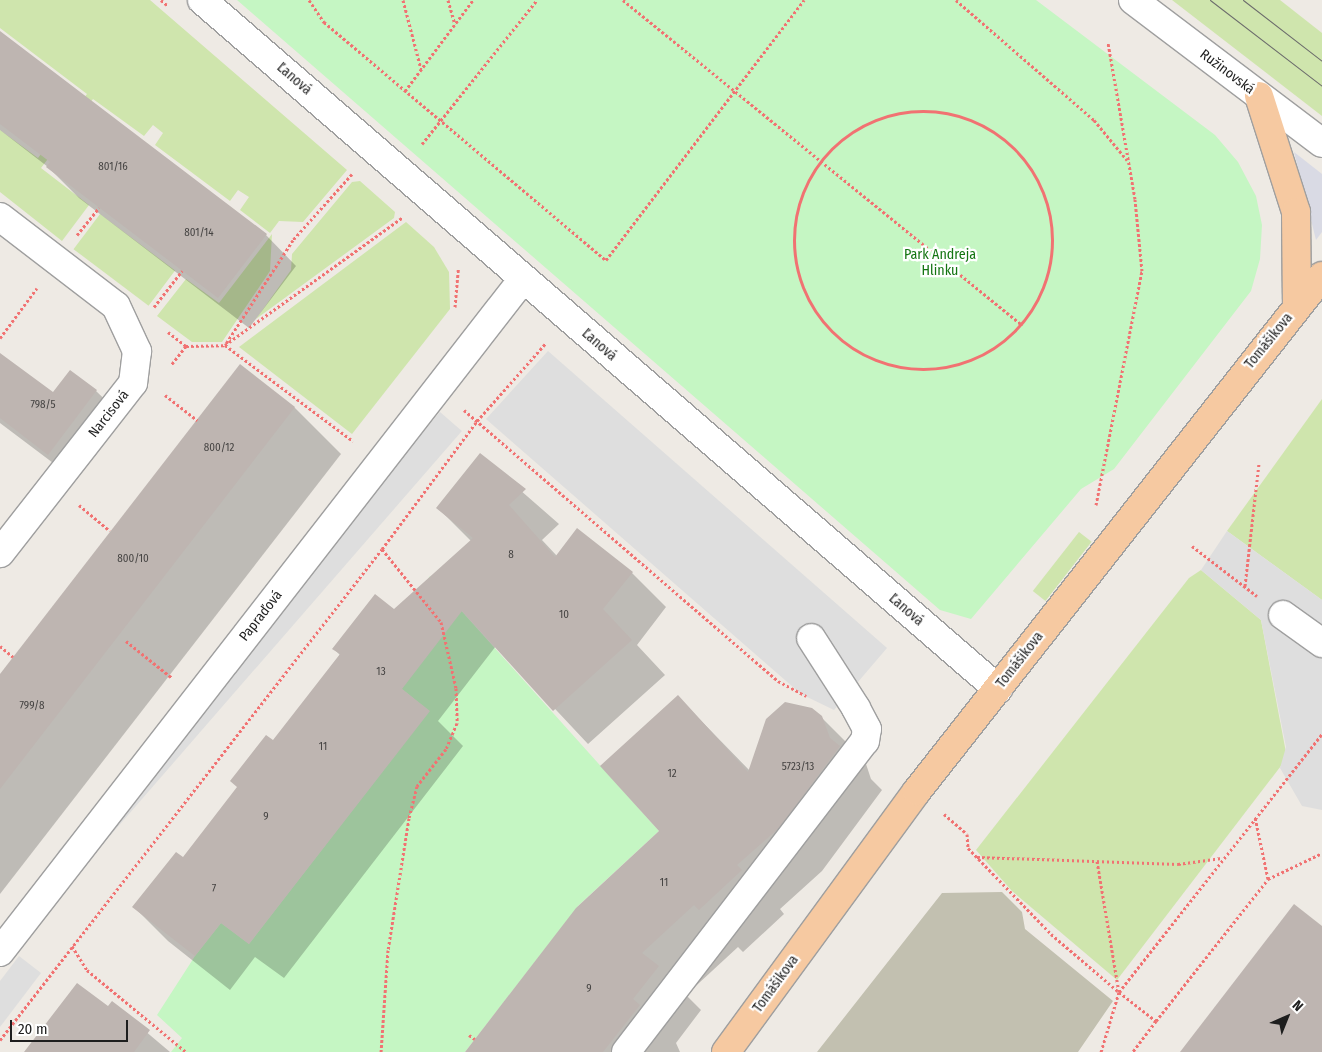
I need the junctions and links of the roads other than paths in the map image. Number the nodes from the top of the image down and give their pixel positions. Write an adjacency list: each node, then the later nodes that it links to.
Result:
1 (202, 0): 7 (street, Ľanová)
2 (1133, 0): 3 (street, Ružinovská)
3 (1259, 96): 4 (street, Ružinovská); 8 (main road)
4 (1322, 143)
5 (0, 217): 9 (street, Narcisová)
6 (1322, 276): 8 (main road, Tomášikova)
7 (523, 279): 13 (street, Ľanová); 14 (street, Papraďová)
8 (1310, 306): 13 (main road, Tomášikova)
9 (0, 553)
10 (1284, 616): 12 (street)
11 (811, 638): 15 (street)
12 (1322, 643)
13 (998, 689): 16 (main road, Tomášikova)
14 (0, 952)
15 (626, 1052)
16 (726, 1052)

